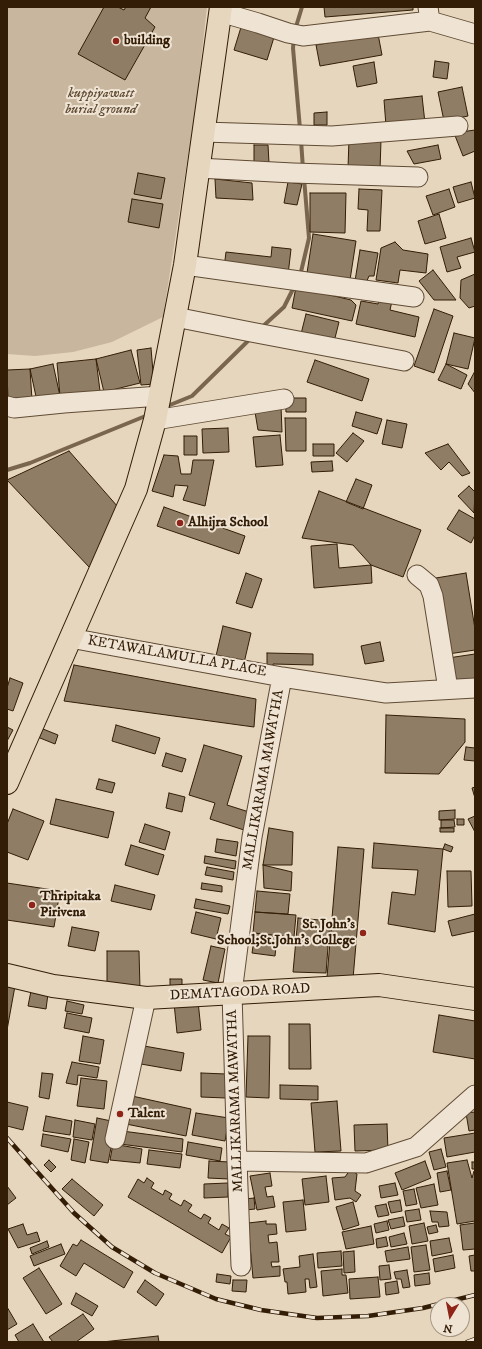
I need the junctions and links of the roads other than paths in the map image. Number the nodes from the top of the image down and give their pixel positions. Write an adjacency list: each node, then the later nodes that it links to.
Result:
1 (221, 10): 2 (street); 5 (main road)
2 (429, 14): 3 (street)
3 (475, 34)
4 (458, 126): 5 (street)
5 (203, 132): 6 (main road)
6 (198, 168): 7 (street); 8 (main road)
7 (418, 176)
8 (185, 264): 9 (street); 10 (main road)
9 (414, 297)
10 (175, 317): 11 (street); 14 (main road)
11 (404, 361)
12 (284, 399): 14 (street)
13 (7, 406): 14 (street)
14 (157, 410): 16 (main road)
15 (417, 575): 19 (street)
16 (70, 638): 17 (street, KETAWALAMULLA PLACE); 20 (main road)
17 (282, 677): 19 (street, KETAWALAMULLA PLACE); 22 (street, MALLIKARAMA MAWATHA)
18 (475, 688): 19 (street, KETAWALAMULLA PLACE)
19 (448, 689)
20 (7, 783)
21 (7, 975): 23 (main road, DEMATAGODA ROAD)
22 (232, 993): 23 (main road, DEMATAGODA ROAD); 24 (main road, DEMATAGODA ROAD); 27 (street, MALLIKARAMA MAWATHA)
23 (146, 998): 26 (street)
24 (475, 999)
25 (475, 1095): 27 (street)
26 (114, 1139)
27 (237, 1161): 28 (street, MALLIKARAMA MAWATHA)
28 (241, 1266)

